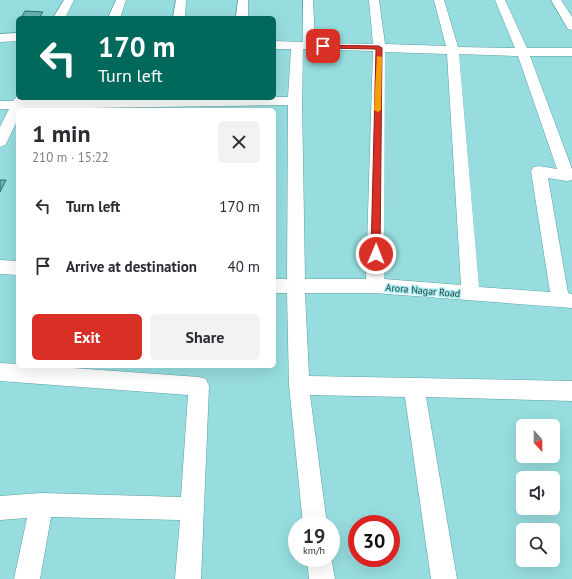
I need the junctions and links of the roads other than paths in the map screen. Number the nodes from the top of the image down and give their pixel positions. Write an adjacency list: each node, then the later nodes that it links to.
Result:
1 (69, 0): 10 (street)
2 (121, 0): 11 (street)
3 (181, 0): 12 (street)
4 (243, 0): 13 (street)
5 (308, 0): 18 (street)
6 (374, 0): 19 (street)
7 (439, 0): 20 (street)
8 (500, 0): 21 (street)
9 (556, 0): 14 (street)
10 (60, 16)
11 (115, 16)
12 (179, 16)
13 (242, 16)
14 (572, 27)
15 (16, 37): 16 (street)
16 (0, 38)
17 (276, 45): 18 (street)
18 (303, 46): 19 (street); 24 (street)
19 (379, 48): 20 (street); 35 (street)
20 (453, 50): 21 (street); 37 (street)
21 (523, 52): 22 (street); 31 (street)
22 (572, 52)
23 (20, 101): 26 (street); 28 (street)
24 (295, 101): 27 (street); 36 (street)
25 (168, 103): 26 (street); 27 (street)
26 (84, 104)
27 (234, 104)
28 (0, 105)
29 (16, 109): 30 (street)
30 (0, 142)
31 (569, 176): 38 (street)
32 (0, 267): 33 (street)
33 (16, 268)
34 (276, 286): 36 (street, Arora Nagar Road)
35 (375, 286): 36 (street, Arora Nagar Road); 37 (street, Arora Nagar Road)
36 (296, 287): 40 (street)
37 (471, 294): 38 (street, Arora Nagar Road)
38 (566, 301)
39 (0, 372): 45 (street)
40 (299, 385): 41 (street); 46 (street)
41 (414, 388): 42 (street); 51 (street)
42 (572, 391)
43 (42, 505): 44 (street); 45 (street); 48 (street)
44 (0, 508)
45 (192, 508): 49 (street)
46 (314, 515)
47 (320, 567): 50 (street)
48 (27, 579)
49 (188, 579)
50 (322, 579)
51 (444, 579)

